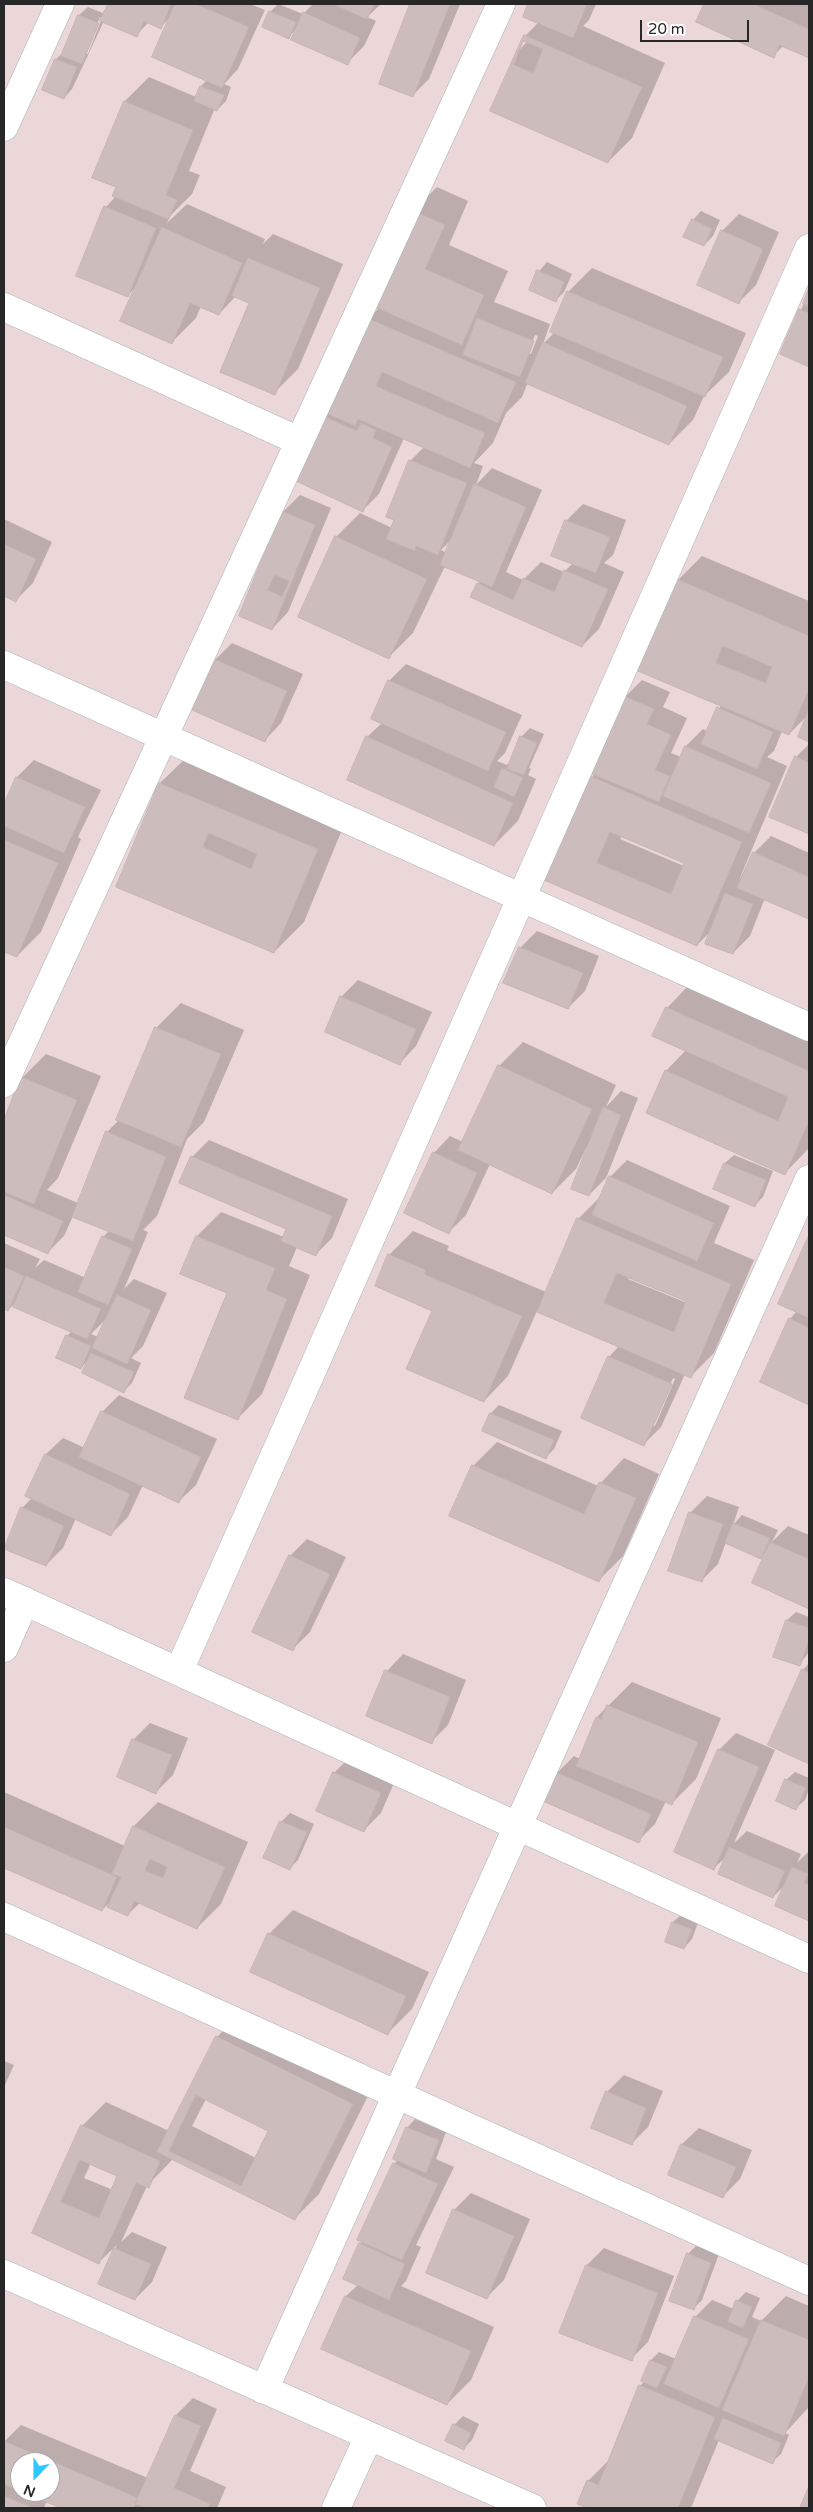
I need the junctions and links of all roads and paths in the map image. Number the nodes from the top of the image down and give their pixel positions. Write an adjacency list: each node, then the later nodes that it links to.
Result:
1 (60, 4): 3 (street)
2 (501, 4): 6 (street)
3 (4, 127)
4 (809, 248): 9 (street)
5 (4, 307): 6 (street)
6 (299, 441): 8 (street)
7 (4, 665): 8 (street)
8 (163, 737): 9 (street); 11 (street)
9 (522, 898): 10 (street); 15 (street)
10 (809, 1027)
11 (4, 1083)
12 (809, 1179): 16 (street)
13 (14, 1596): 14 (street); 15 (street)
14 (4, 1648)
15 (180, 1672): 16 (street)
16 (518, 1826): 18 (street); 19 (street)
17 (4, 1917): 19 (street)
18 (809, 1958)
19 (397, 2095): 21 (street); 22 (street)
20 (4, 2274): 22 (street)
21 (809, 2282)
22 (264, 2390): 23 (street)
23 (369, 2436): 24 (street); 25 (street)
24 (336, 2508)
25 (532, 2508)

